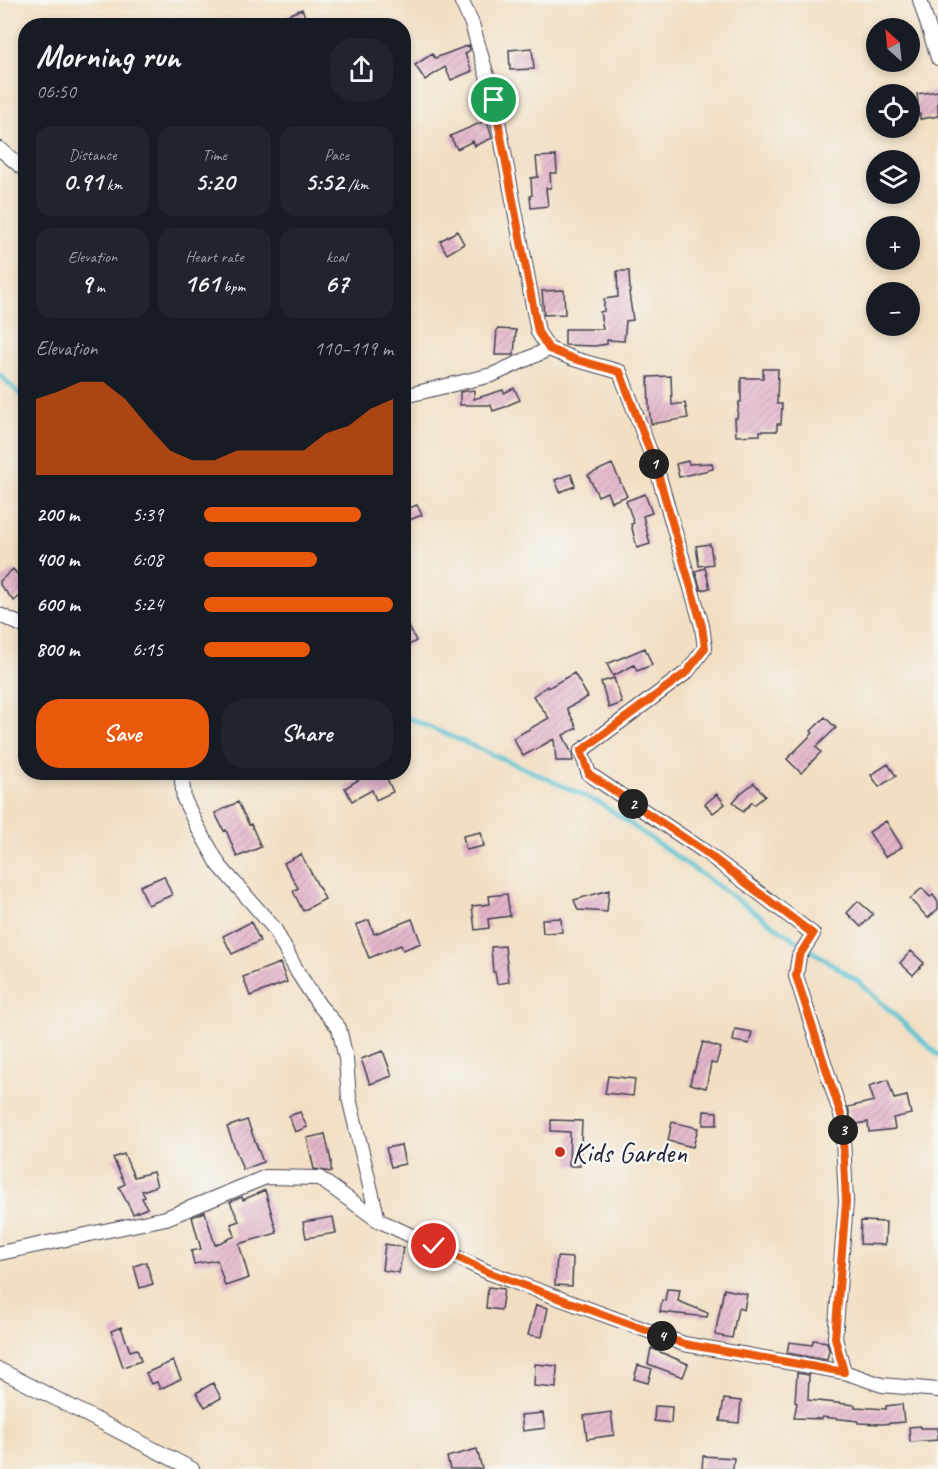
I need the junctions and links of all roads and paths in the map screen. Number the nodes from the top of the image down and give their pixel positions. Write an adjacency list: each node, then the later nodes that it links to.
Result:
1 (461, 0): 6 (street)
2 (920, 0): 3 (street)
3 (938, 58)
4 (0, 149): 5 (street)
5 (18, 164)
6 (549, 349): 7 (street); 14 (street)
7 (411, 394)
8 (0, 615): 9 (street)
9 (18, 623)
10 (182, 780): 11 (street)
11 (378, 1220): 12 (street); 14 (street)
12 (0, 1253)
13 (0, 1370): 16 (street)
14 (844, 1372): 15 (street)
15 (938, 1390)
16 (192, 1469)

